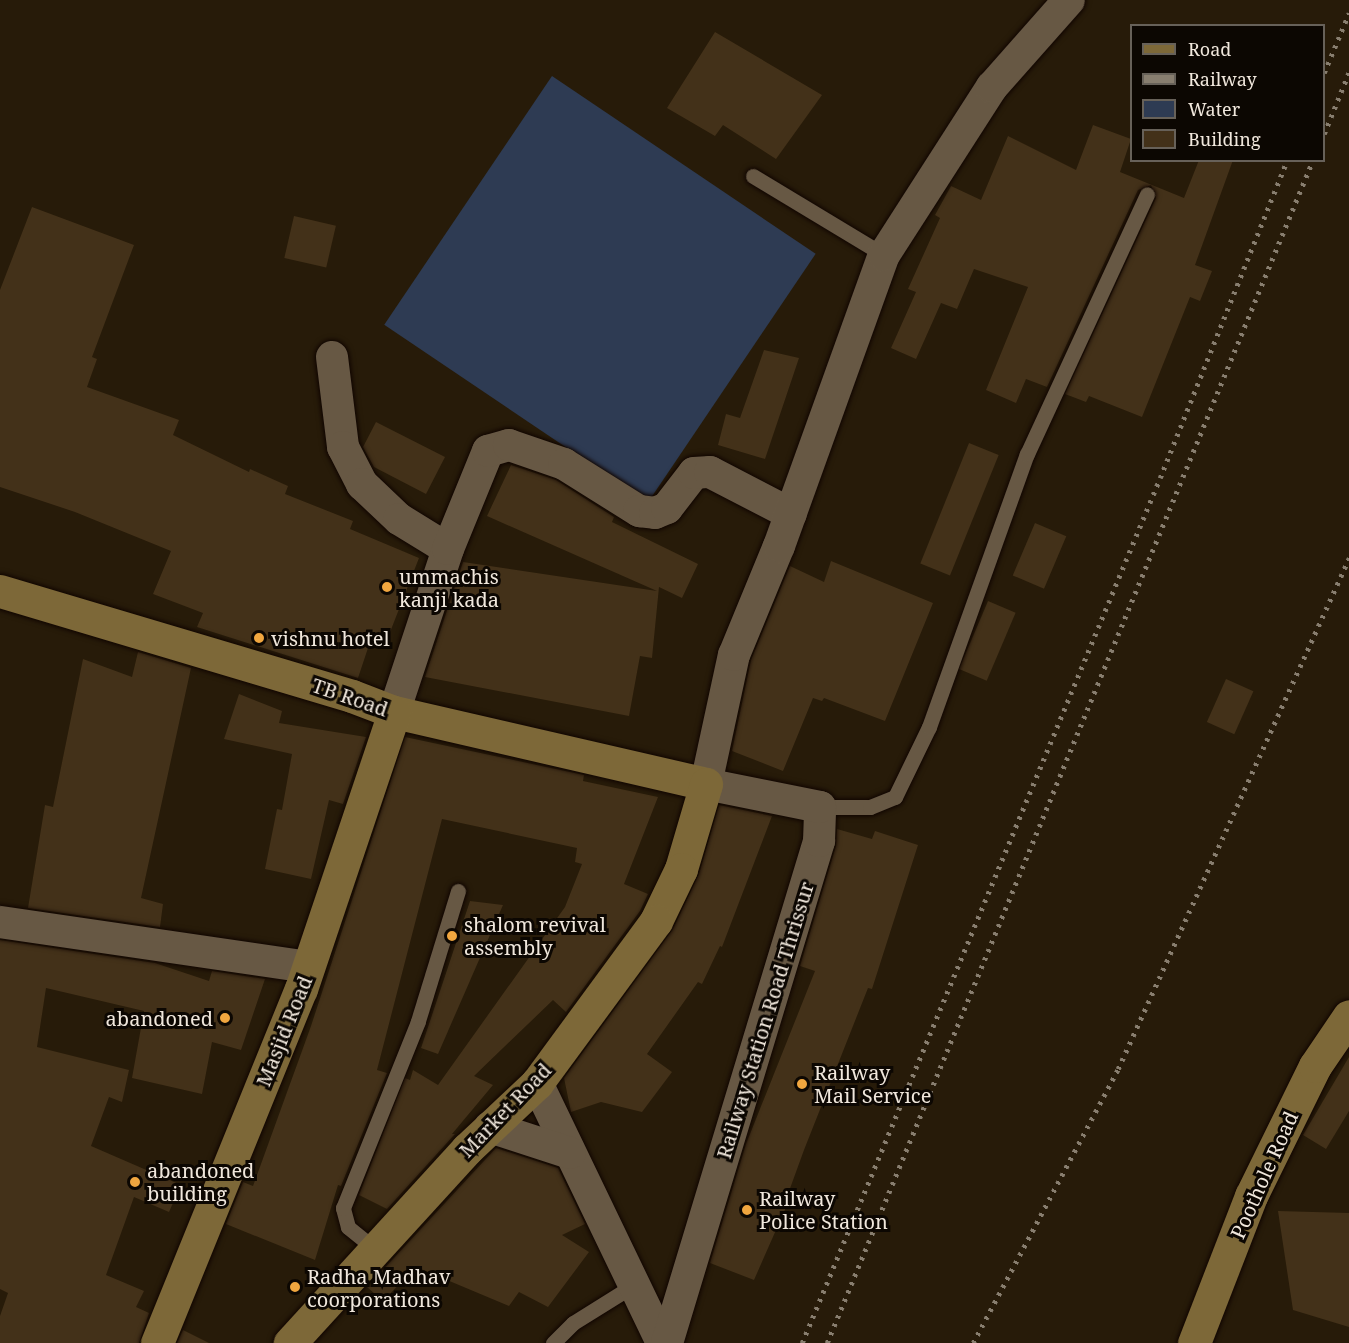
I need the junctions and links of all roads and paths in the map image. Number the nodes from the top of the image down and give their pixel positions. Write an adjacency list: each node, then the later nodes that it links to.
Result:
1 (1069, 0): 4 (street)
2 (753, 176): 4 (lane)
3 (1146, 194): 11 (lane)
4 (884, 255): 6 (street)
5 (332, 357): 7 (street)
6 (791, 514): 7 (street); 10 (street)
7 (448, 549): 9 (street)
8 (0, 591): 9 (street, TB Road)
9 (394, 712): 10 (street, TB Road); 14 (street, Masjid Road)
10 (706, 784): 11 (street); 16 (street, Market Road)
11 (820, 807): 25 (street, Railway Station Road Thrissur)
12 (458, 891): 19 (lane)
13 (0, 922): 14 (street)
14 (309, 967): 21 (street, Masjid Road)
15 (1349, 1016): 26 (street, Poothole Road)
16 (537, 1083): 17 (street, Market Road); 18 (street)
17 (490, 1127): 18 (street); 19 (street, Market Road)
18 (570, 1153): 20 (street)
19 (375, 1249): 22 (street, Market Road)
20 (634, 1285): 23 (lane); 24 (street)
21 (157, 1343)
22 (290, 1343)
23 (553, 1343)
24 (662, 1343)
25 (667, 1343)
26 (1194, 1343)

